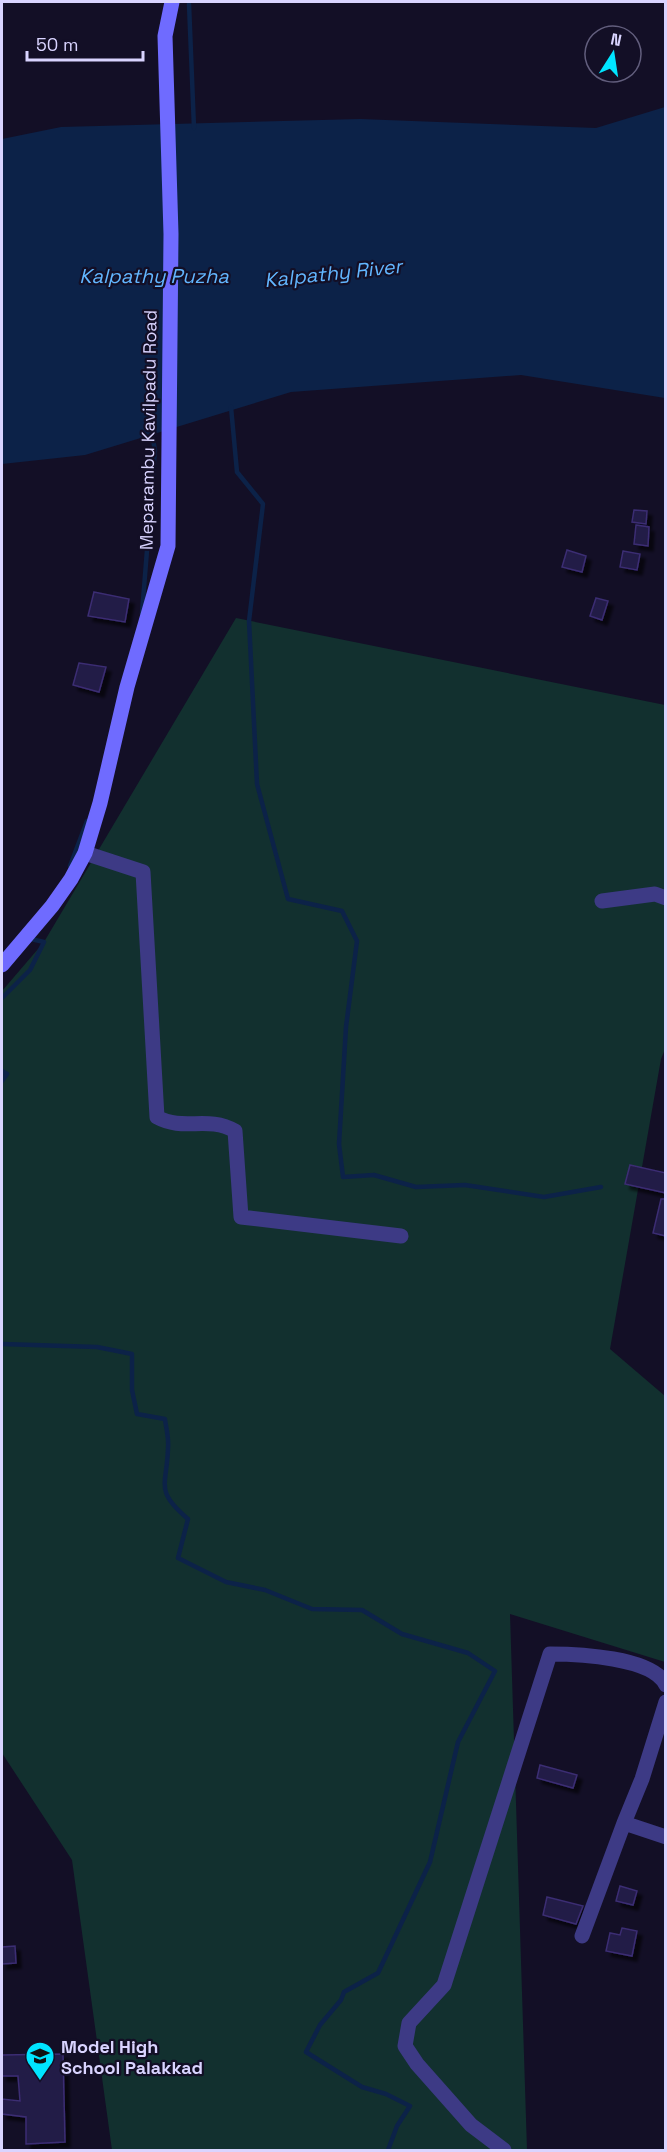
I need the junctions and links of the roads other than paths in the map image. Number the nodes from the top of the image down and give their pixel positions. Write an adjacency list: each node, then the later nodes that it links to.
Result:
1 (172, 2): 2 (main road, Meparambu Kavilpadu Road)
2 (85, 853): 5 (main road, Meparambu Kavilpadu Road); 6 (street)
3 (666, 898): 4 (street)
4 (602, 901)
5 (2, 965)
6 (401, 1236)
7 (666, 1685): 12 (street)
8 (666, 1702): 9 (street)
9 (624, 1824): 10 (street); 11 (street)
10 (666, 1837)
11 (582, 1936)
12 (504, 2151)

